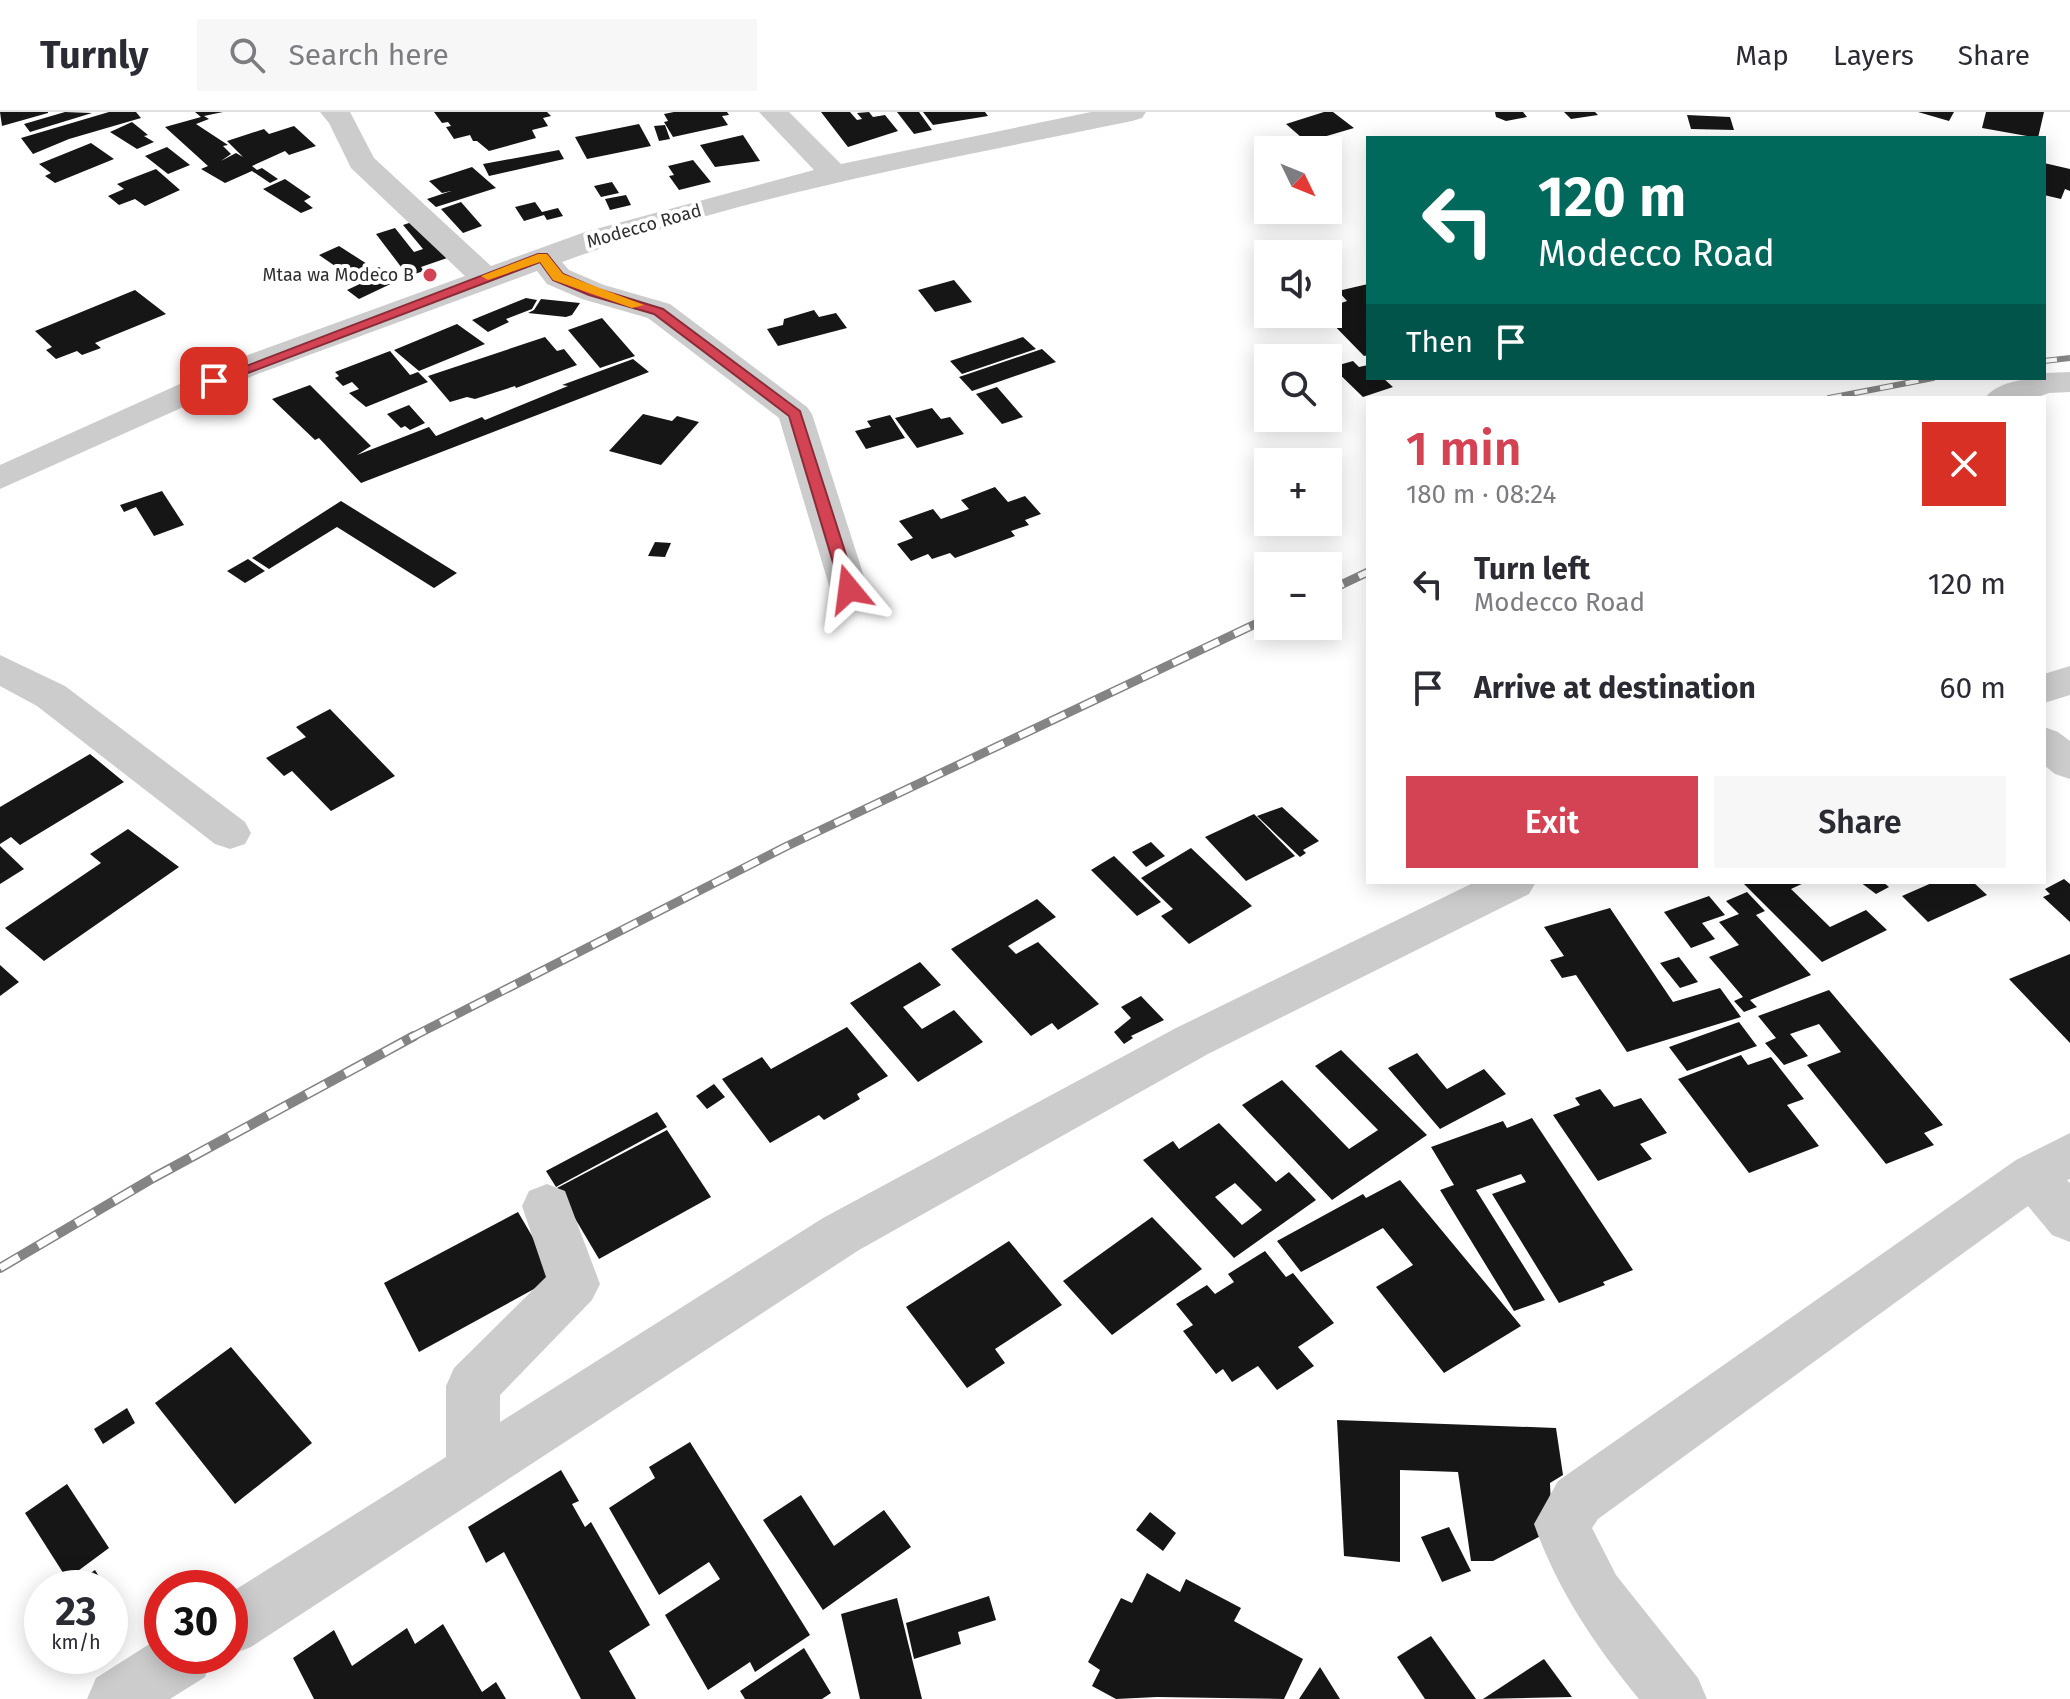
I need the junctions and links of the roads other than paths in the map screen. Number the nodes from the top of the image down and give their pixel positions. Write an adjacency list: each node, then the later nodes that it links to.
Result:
1 (773, 112): 4 (street)
2 (1132, 112): 4 (street, Modecco Road)
3 (347, 115): 6 (street)
4 (834, 174): 5 (street, Modecco Road)
5 (542, 257): 6 (street, Modecco Road); 10 (street)
6 (484, 277): 9 (street, Modecco Road)
7 (2070, 382): 8 (street)
8 (2008, 396)
9 (0, 478)
10 (849, 589)
11 (0, 669): 16 (street)
12 (2070, 680): 13 (street)
13 (2046, 688)
14 (2046, 744): 15 (street)
15 (2070, 764)
16 (230, 833)
17 (1510, 884): 21 (street)
18 (2052, 1165): 20 (street); 25 (street)
19 (547, 1206): 21 (street)
20 (2070, 1220)
21 (473, 1471): 22 (street)
22 (248, 1615)
23 (156, 1674): 24 (street)
24 (117, 1699)
25 (1677, 1699)

